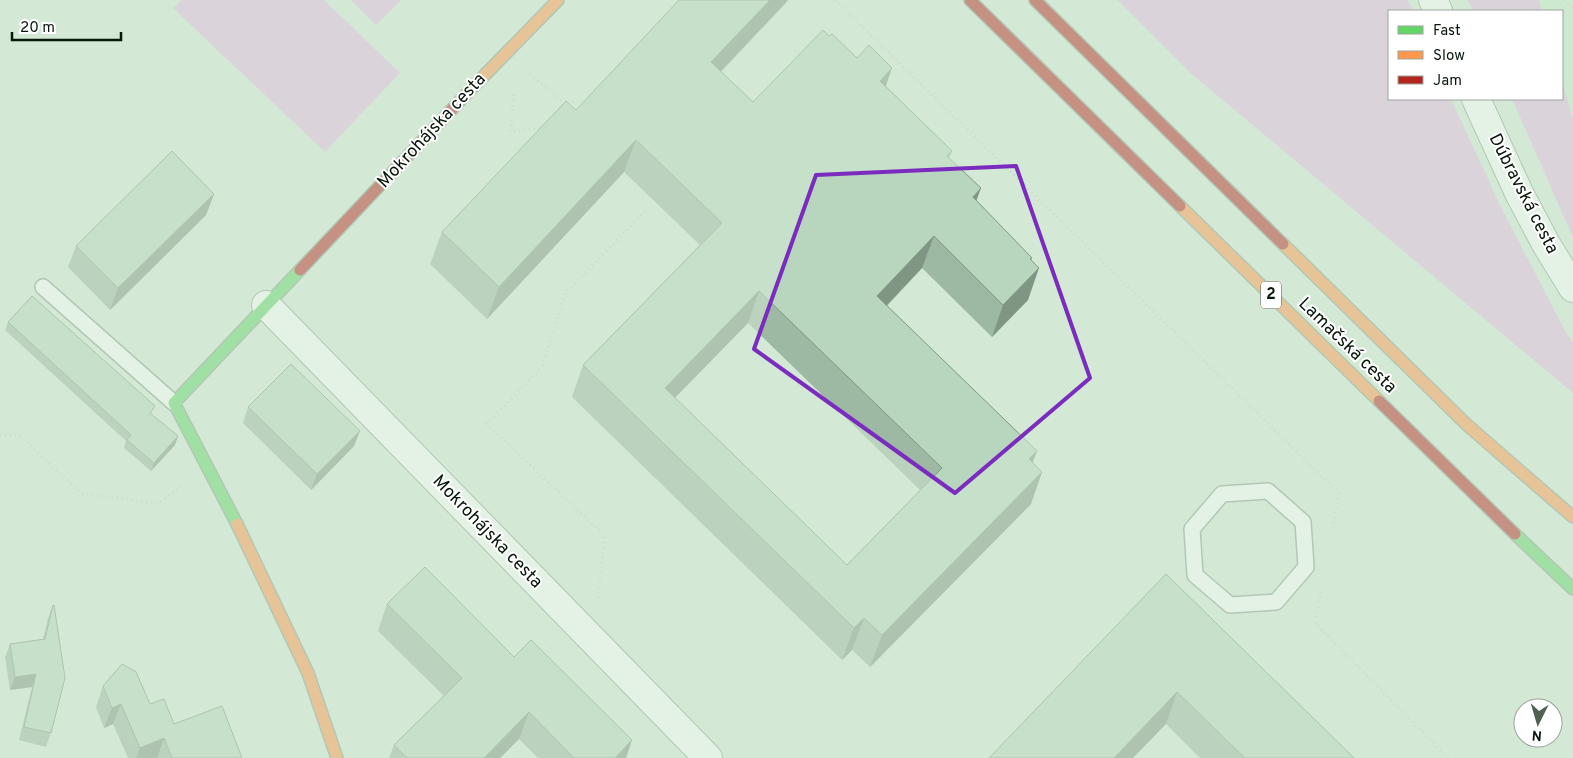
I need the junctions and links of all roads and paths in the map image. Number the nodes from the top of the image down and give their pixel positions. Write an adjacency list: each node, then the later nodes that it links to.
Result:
1 (558, 0): 15 (main road, Mokrohájska cesta)
2 (835, 0): 20 (path)
3 (970, 0): 22 (main road, Lamačská cesta / 2)
4 (1035, 0): 19 (main road, Lamačská cesta)
5 (1564, 0): 6 (path)
6 (1573, 8)
7 (526, 70): 10 (path)
8 (513, 90): 11 (path)
9 (1476, 100): 14 (street, Dúbravská cesta)
10 (569, 108)
11 (548, 126)
12 (651, 205): 24 (path)
13 (43, 287): 16 (lane)
14 (1573, 288)
15 (266, 305): 16 (main road, Mokrohájska cesta); 24 (street, Mokrohájska cesta)
16 (174, 403): 18 (main road)
17 (0, 435): 18 (path)
18 (208, 466): 26 (main road)
19 (1573, 517)
20 (1331, 539)
21 (1322, 586): 28 (path)
22 (1573, 589)
23 (1276, 602): 23 (lane)
24 (578, 625): 25 (path); 27 (street, Mokrohájska cesta)
25 (543, 656)
26 (338, 758)
27 (708, 758)
28 (1448, 758)

